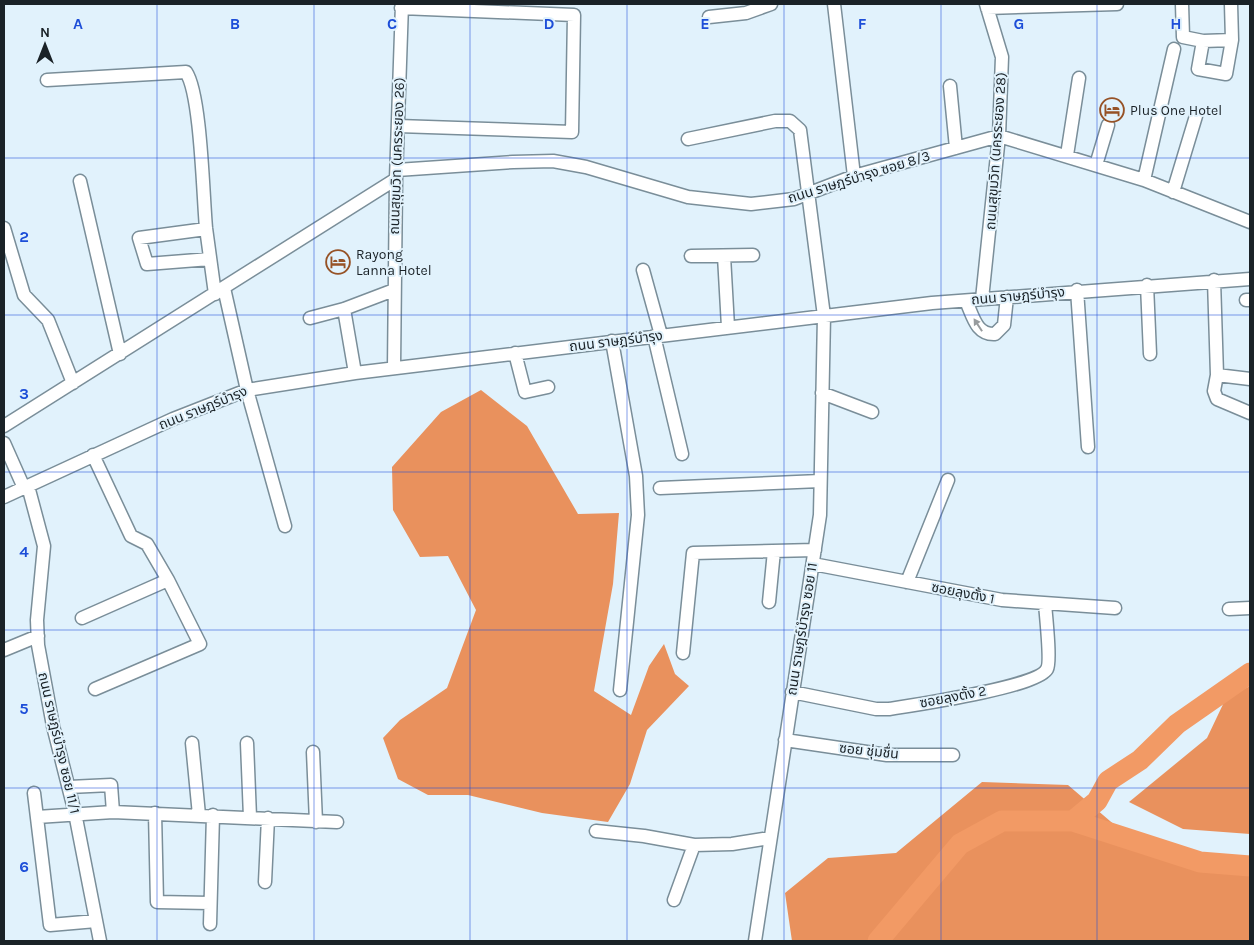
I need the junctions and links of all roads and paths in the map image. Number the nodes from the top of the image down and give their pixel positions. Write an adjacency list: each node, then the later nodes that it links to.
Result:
1 (770, 4): 10 (street)
2 (834, 4): 26 (street)
3 (1117, 4): 8 (street)
4 (1182, 4): 12 (street)
5 (1231, 4): 11 (street)
6 (401, 6): 7 (street); 19 (street, ถนนสุขุมวิท (นครระยอง 26))
7 (429, 6): 9 (street)
8 (986, 6): 20 (street, ถนนสุขุมวิท (นครระยอง 28))
9 (505, 8): 19 (street)
10 (709, 17)
11 (1232, 40): 12 (street); 12 (street)
12 (1204, 41)
13 (1174, 49): 27 (street)
14 (1079, 78): 23 (street)
15 (47, 80): 33 (street)
16 (950, 86): 22 (street)
17 (1196, 116): 29 (street)
18 (1108, 125): 24 (street)
19 (398, 126): 25 (street, ถนนสุขุมวิท (นครระยอง 26))
20 (999, 136): 22 (street, ถนน ราษฎร์บำรุง ซอย 8/3); 23 (street); 46 (street, ถนนสุขุมวิท (นครระยอง 28))
21 (688, 139): 30 (street, ถนน ราษฎร์บำรุง ซอย 11)
22 (956, 148): 26 (street, ถนน ราษฎร์บำรุง ซอย 8/3)
23 (1068, 155): 24 (street)
24 (1096, 166): 27 (street)
25 (397, 175): 30 (street, ถนน ราษฎร์บำรุง ซอย 8/3); 42 (street, ถนนสุขุมวิท (นครระยอง 26)); 44 (street)
26 (854, 176): 30 (street, ถนน ราษฎร์บำรุง ซอย 8/3)
27 (1144, 180): 29 (street)
28 (80, 181): 55 (street)
29 (1173, 192): 31 (street)
30 (807, 194): 49 (street, ถนน ราษฎร์บำรุง ซอย 11)
31 (1250, 222)
32 (4, 228): 61 (street)
33 (206, 230): 37 (street); 37 (street)
34 (754, 255): 36 (street)
35 (691, 256): 36 (street)
36 (724, 256): 51 (street)
37 (210, 259): 44 (street)
38 (643, 270): 52 (street)
39 (1250, 279): 40 (street, ถนน ราษฎร์บำรุง)
40 (1214, 280): 41 (street, ถนน ราษฎร์บำรุง); 59 (street)
41 (1147, 285): 43 (street, ถนน ราษฎร์บำรุง); 56 (street)
42 (394, 290): 48 (street); 57 (street, ถนนสุขุมวิท (นครระยอง 26))
43 (1077, 290): 45 (street, ถนน ราษฎร์บำรุง); 69 (street)
44 (219, 291): 55 (street); 63 (street)
45 (1007, 297): 46 (street, ถนน ราษฎร์บำรุง); 47 (street, one-way to 47)
46 (982, 299): 47 (street, ถนน ราษฎร์บำรุง)
47 (966, 301): 49 (street, ถนน ราษฎร์บำรุง)
48 (344, 309): 50 (street); 58 (street)
49 (824, 316): 51 (street, ถนน ราษฎร์บำรุง); 64 (street, ถนน ราษฎร์บำรุง ซอย 11)
50 (310, 318)
51 (728, 327): 52 (street, ถนน ราษฎร์บำรุง)
52 (658, 335): 53 (street, ถนน ราษฎร์บำรุง); 70 (street)
53 (612, 341): 54 (street, ถนน ราษฎร์บำรุง); 93 (street)
54 (515, 353): 57 (street, ถนน ราษฎร์บำรุง); 62 (street)
55 (120, 354): 61 (street)
56 (1150, 354)
57 (394, 368): 58 (street, ถนน ราษฎร์บำรุง)
58 (355, 372): 63 (street, ถนน ราษฎร์บำรุง)
59 (1217, 374): 60 (street); 66 (street)
60 (1250, 379)
61 (73, 383): 67 (street)
62 (548, 387)
63 (247, 390): 71 (street, ถนน ราษฎร์บำรุง); 77 (street)
64 (822, 393): 65 (street); 73 (street, ถนน ราษฎร์บำรุง ซอย 11)
65 (872, 412)
66 (1250, 413)
67 (4, 426)
68 (4, 443): 74 (street, ถนน ราษฎร์บำรุง ซอย 11/1)
69 (1088, 447)
70 (682, 454)
71 (93, 455): 74 (street, ถนน ราษฎร์บำรุง); 81 (street)
72 (948, 480): 82 (street)
73 (820, 481): 75 (street); 78 (street, ถนน ราษฎร์บำรุง ซอย 11)
74 (26, 487): 76 (street, ถนน ราษฎร์บำรุง); 89 (street, ถนน ราษฎร์บำรุง ซอย 11/1)
75 (660, 488)
76 (4, 497)
77 (285, 526)
78 (815, 550): 79 (street); 80 (street, ถนน ราษฎร์บำรุง ซอย 11)
79 (774, 551): 83 (street); 91 (street)
80 (813, 564): 82 (street, ซอยลุงตั้ง 1); 94 (street, ถนน ราษฎร์บำรุง ซอย 11)
81 (168, 580): 88 (street); 92 (street)
82 (907, 582): 84 (street, ซอยลุงตั้ง 1)
83 (769, 602)
84 (1046, 604): 85 (street, ซอยลุงตั้ง 1); 94 (street, ซอยลุงตั้ง 2)
85 (1115, 608)
86 (1250, 608): 87 (street)
87 (1229, 609)
88 (82, 618)
89 (38, 636): 90 (street); 100 (street, ถนน ราษฎร์บำรุง ซอย 11/1)
90 (4, 650)
91 (683, 652)
92 (95, 689)
93 (620, 690)
94 (792, 692): 95 (street, ถนน ราษฎร์บำรุง ซอย 11)
95 (785, 740): 99 (street, ซอย ชุ่มชื่น); 113 (street, ถนน ราษฎร์บำรุง ซอย 11)
96 (192, 743): 105 (street)
97 (247, 744): 108 (street)
98 (313, 752): 110 (street)
99 (953, 755)
100 (69, 787): 102 (street); 104 (street, ถนน ราษฎร์บำรุง ซอย 11/1)
101 (34, 793): 107 (street)
102 (113, 812): 103 (street); 104 (street)
103 (154, 813): 105 (street); 117 (street)
104 (75, 814): 107 (street); 118 (street, ถนน ราษฎร์บำรุง ซอย 11/1)
105 (199, 815): 106 (street)
106 (212, 815): 108 (street); 117 (street)
107 (37, 817): 118 (street)
108 (250, 817): 109 (street)
109 (268, 818): 110 (street); 115 (street)
110 (316, 822): 111 (street)
111 (337, 822)
112 (596, 831): 114 (street)
113 (770, 838): 114 (street); 121 (street, ถนน ราษฎร์บำรุง ซอย 11)
114 (694, 845): 116 (street)
115 (265, 882)
116 (674, 900)
117 (210, 903): 119 (street)
118 (96, 921): 120 (street, ถนน ราษฎร์บำรุง ซอย 11/1)
119 (210, 924)
120 (100, 941)
121 (755, 941)

